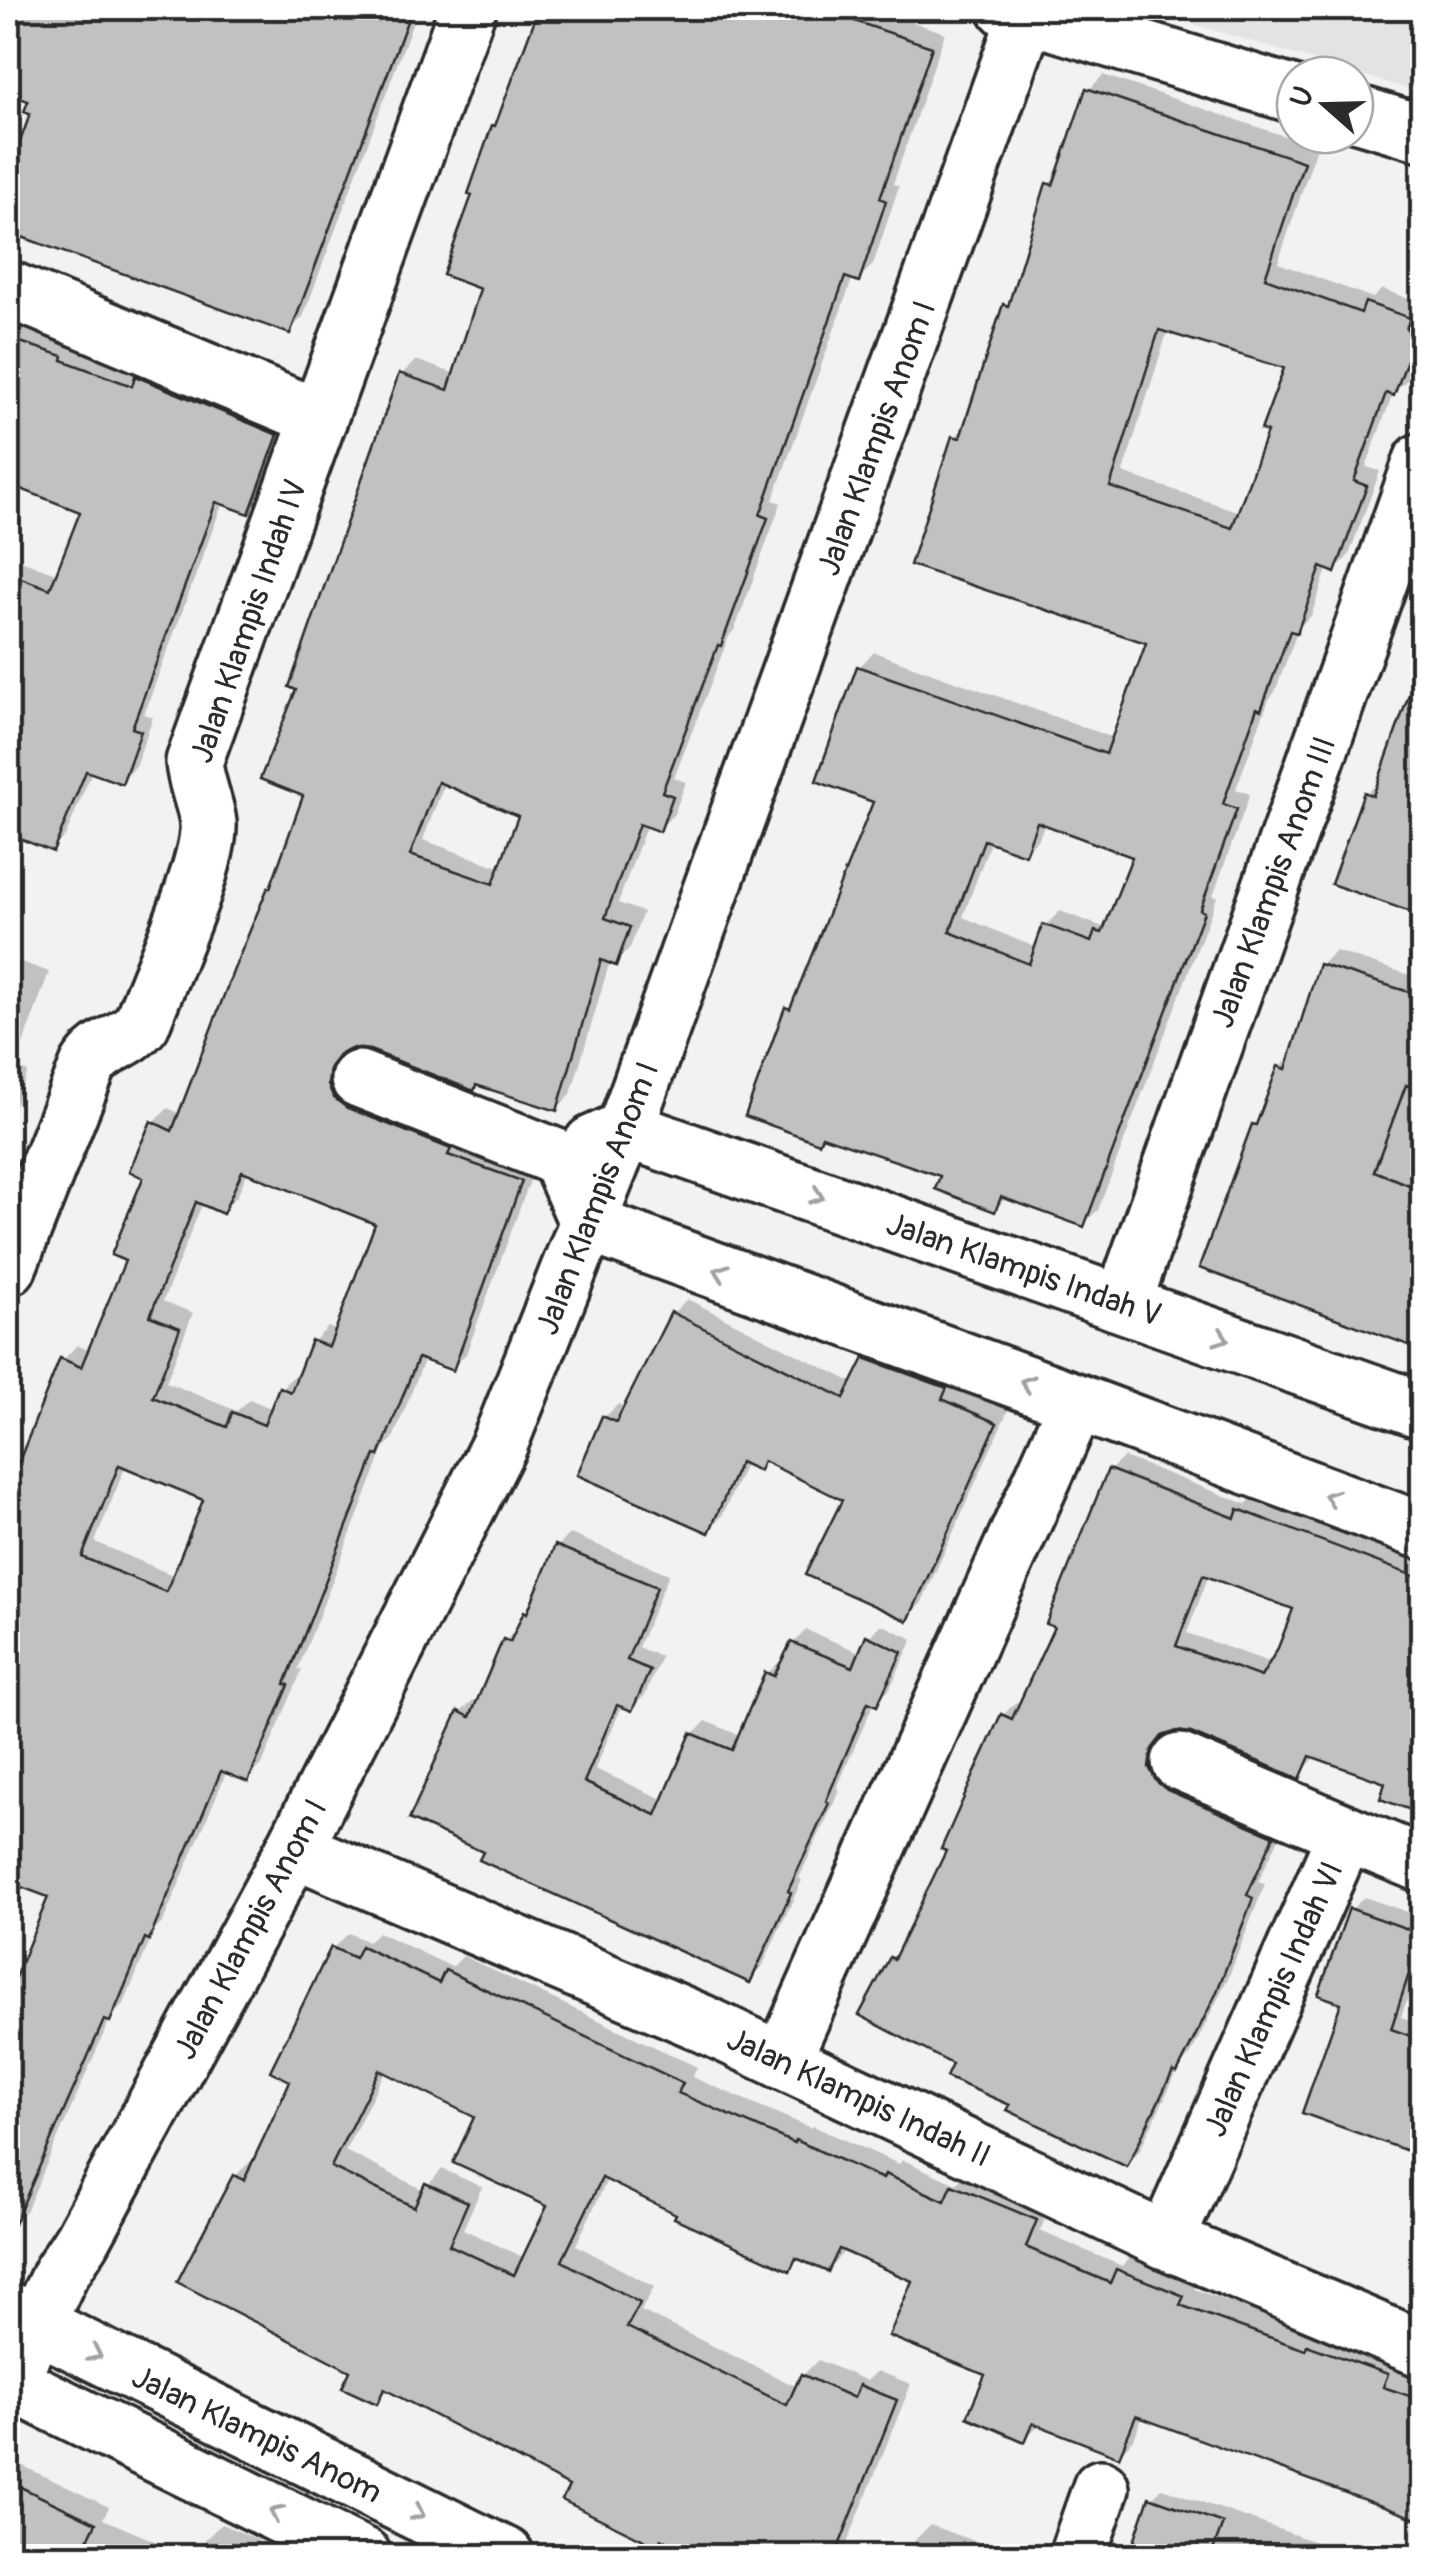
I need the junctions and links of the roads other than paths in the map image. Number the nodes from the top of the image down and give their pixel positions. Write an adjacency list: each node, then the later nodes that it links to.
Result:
1 (468, 8): 7 (street, Jalan Klampis Indah IV)
2 (1017, 11): 3 (street); 10 (street, Jalan Klampis Anom I)
3 (1275, 89)
4 (1375, 119): 5 (street)
5 (1422, 132)
6 (8, 288): 7 (street)
7 (319, 418): 13 (street, Jalan Klampis Indah IV)
8 (1422, 461): 14 (street, Jalan Klampis Anom III)
9 (359, 1079): 11 (street)
10 (626, 1129): 11 (street); 12 (street, Jalan Klampis Anom I); 14 (street, Jalan Klampis Indah V, one-way to 14)
11 (558, 1158): 12 (street)
12 (588, 1224): 15 (street, one-way to 12); 20 (street, Jalan Klampis Anom I)
13 (8, 1267)
14 (1122, 1302): 16 (street, Jalan Klampis Indah V, one-way to 16)
15 (1077, 1402): 17 (street, one-way to 15); 22 (street)
16 (1422, 1410)
17 (1422, 1532)
18 (1180, 1762): 19 (street)
19 (1346, 1833): 21 (street, Jalan Klampis Indah VI); 23 (street, Jalan Klampis Indah VI)
20 (294, 1849): 22 (street, Jalan Klampis Indah II); 24 (street, Jalan Klampis Anom I)
21 (1422, 1864)
22 (782, 2061): 23 (street, Jalan Klampis Indah II)
23 (1166, 2240): 25 (street, Jalan Klampis Indah II)
24 (29, 2321): 26 (street, Jalan Klampis Anom I); 29 (street, Jalan Klampis Anom, one-way to 29)
25 (1422, 2349)
26 (8, 2382): 28 (street, Jalan Klampis Anom, one-way to 26)
27 (1101, 2488): 30 (street)
28 (364, 2556)
29 (506, 2556)
30 (1076, 2556)

